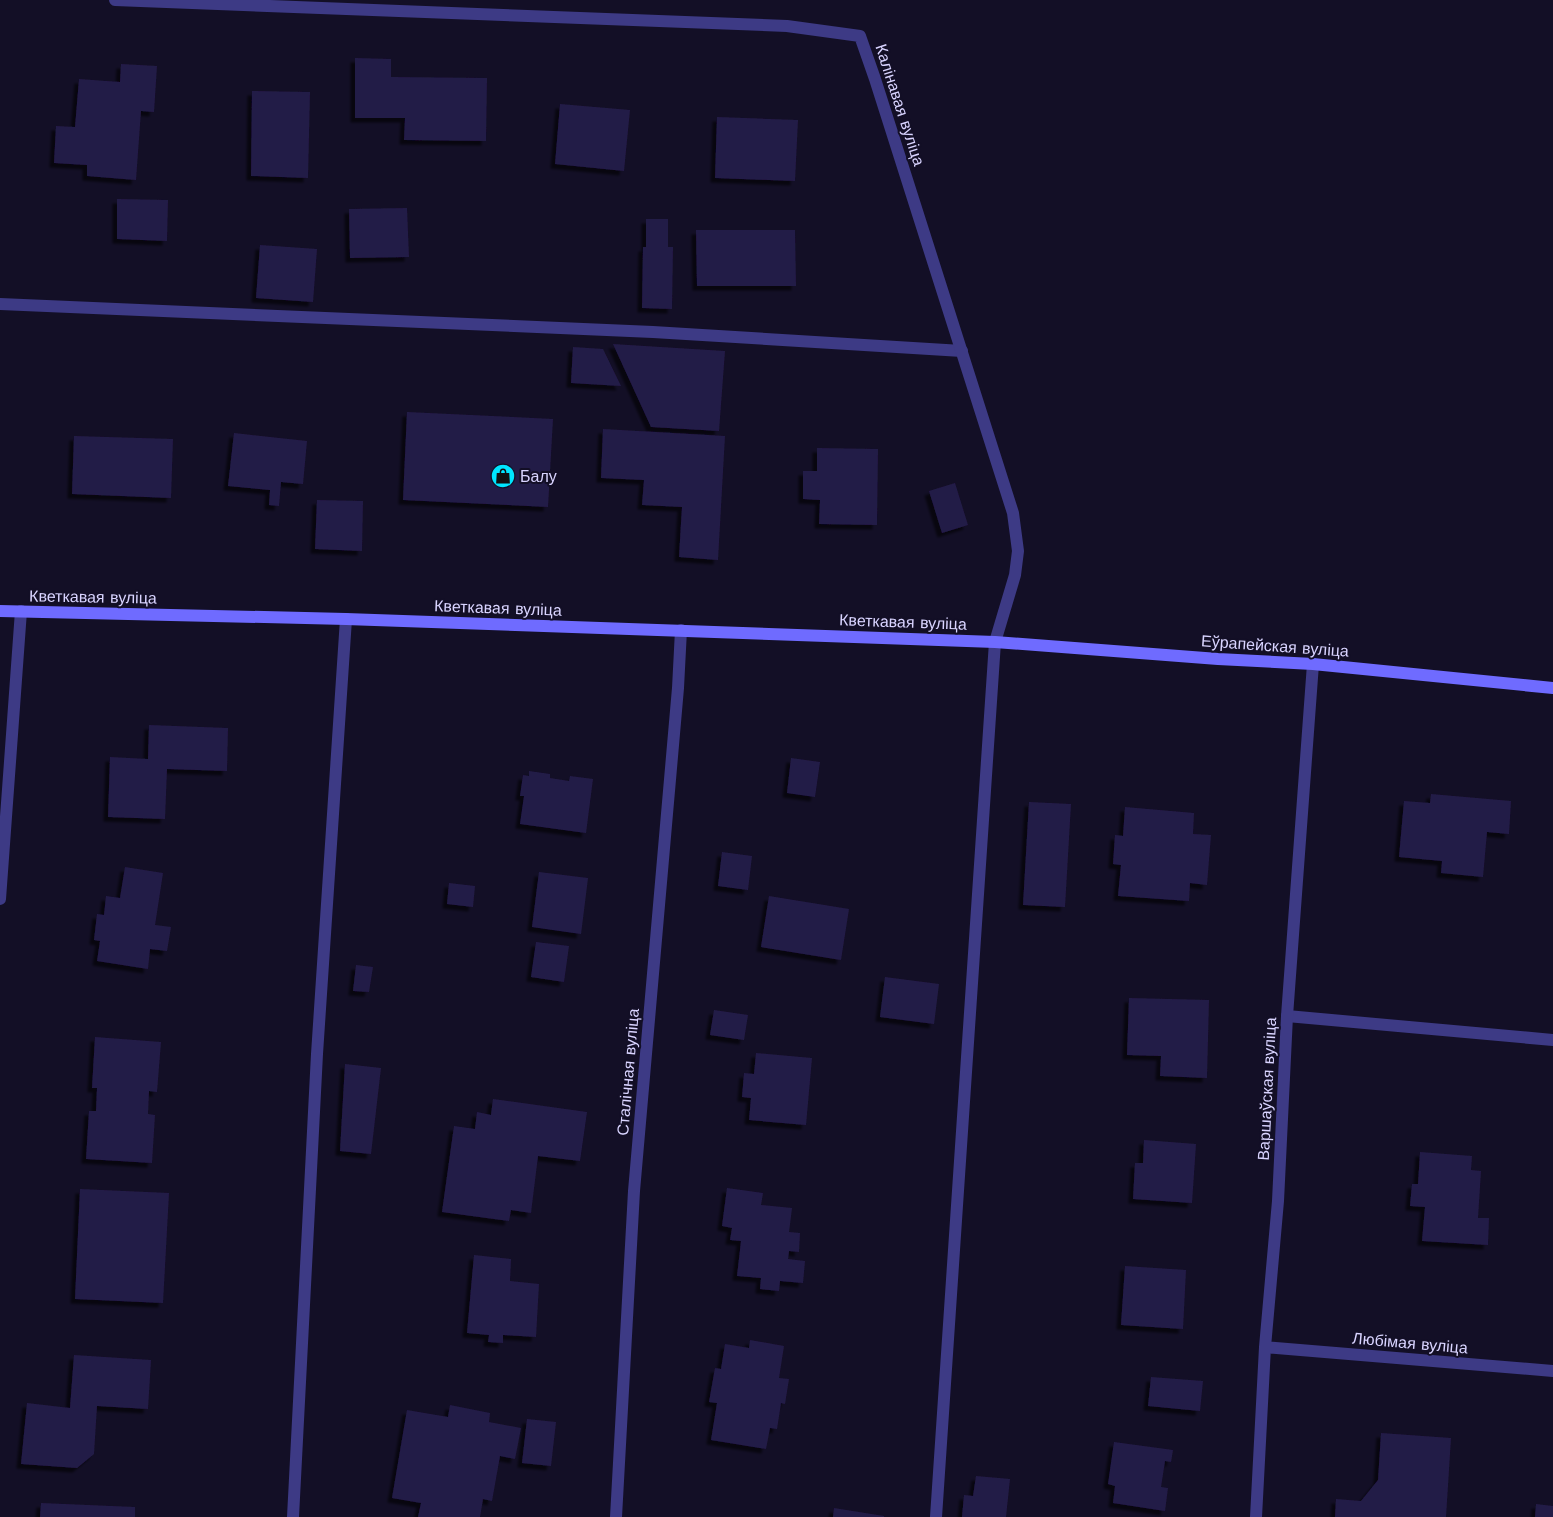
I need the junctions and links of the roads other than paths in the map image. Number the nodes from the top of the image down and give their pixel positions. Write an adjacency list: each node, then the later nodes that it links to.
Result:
1 (115, 0): 3 (street, Калінавая вуліца)
2 (0, 304): 3 (street)
3 (962, 352): 8 (street, Калінавая вуліца)
4 (0, 611): 5 (street, Кветкавая вуліца)
5 (21, 611): 6 (street, Кветкавая вуліца); 11 (street)
6 (346, 619): 7 (street, Кветкавая вуліца); 16 (street)
7 (681, 630): 8 (street, Кветкавая вуліца); 17 (street, Сталічная вуліца)
8 (995, 642): 9 (street, Еўрапейская вуліца); 18 (street, Калінавая вуліца)
9 (1313, 664): 10 (street, Еўрапейская вуліца); 12 (street, Варшаўская вуліца)
10 (1553, 688)
11 (0, 899)
12 (1287, 1016): 13 (street); 14 (street, Варшаўская вуліца)
13 (1553, 1040)
14 (1265, 1347): 15 (street, Любімая вуліца); 19 (street, Варшаўская вуліца)
15 (1553, 1370)
16 (293, 1517)
17 (616, 1517)
18 (936, 1517)
19 (1256, 1517)

